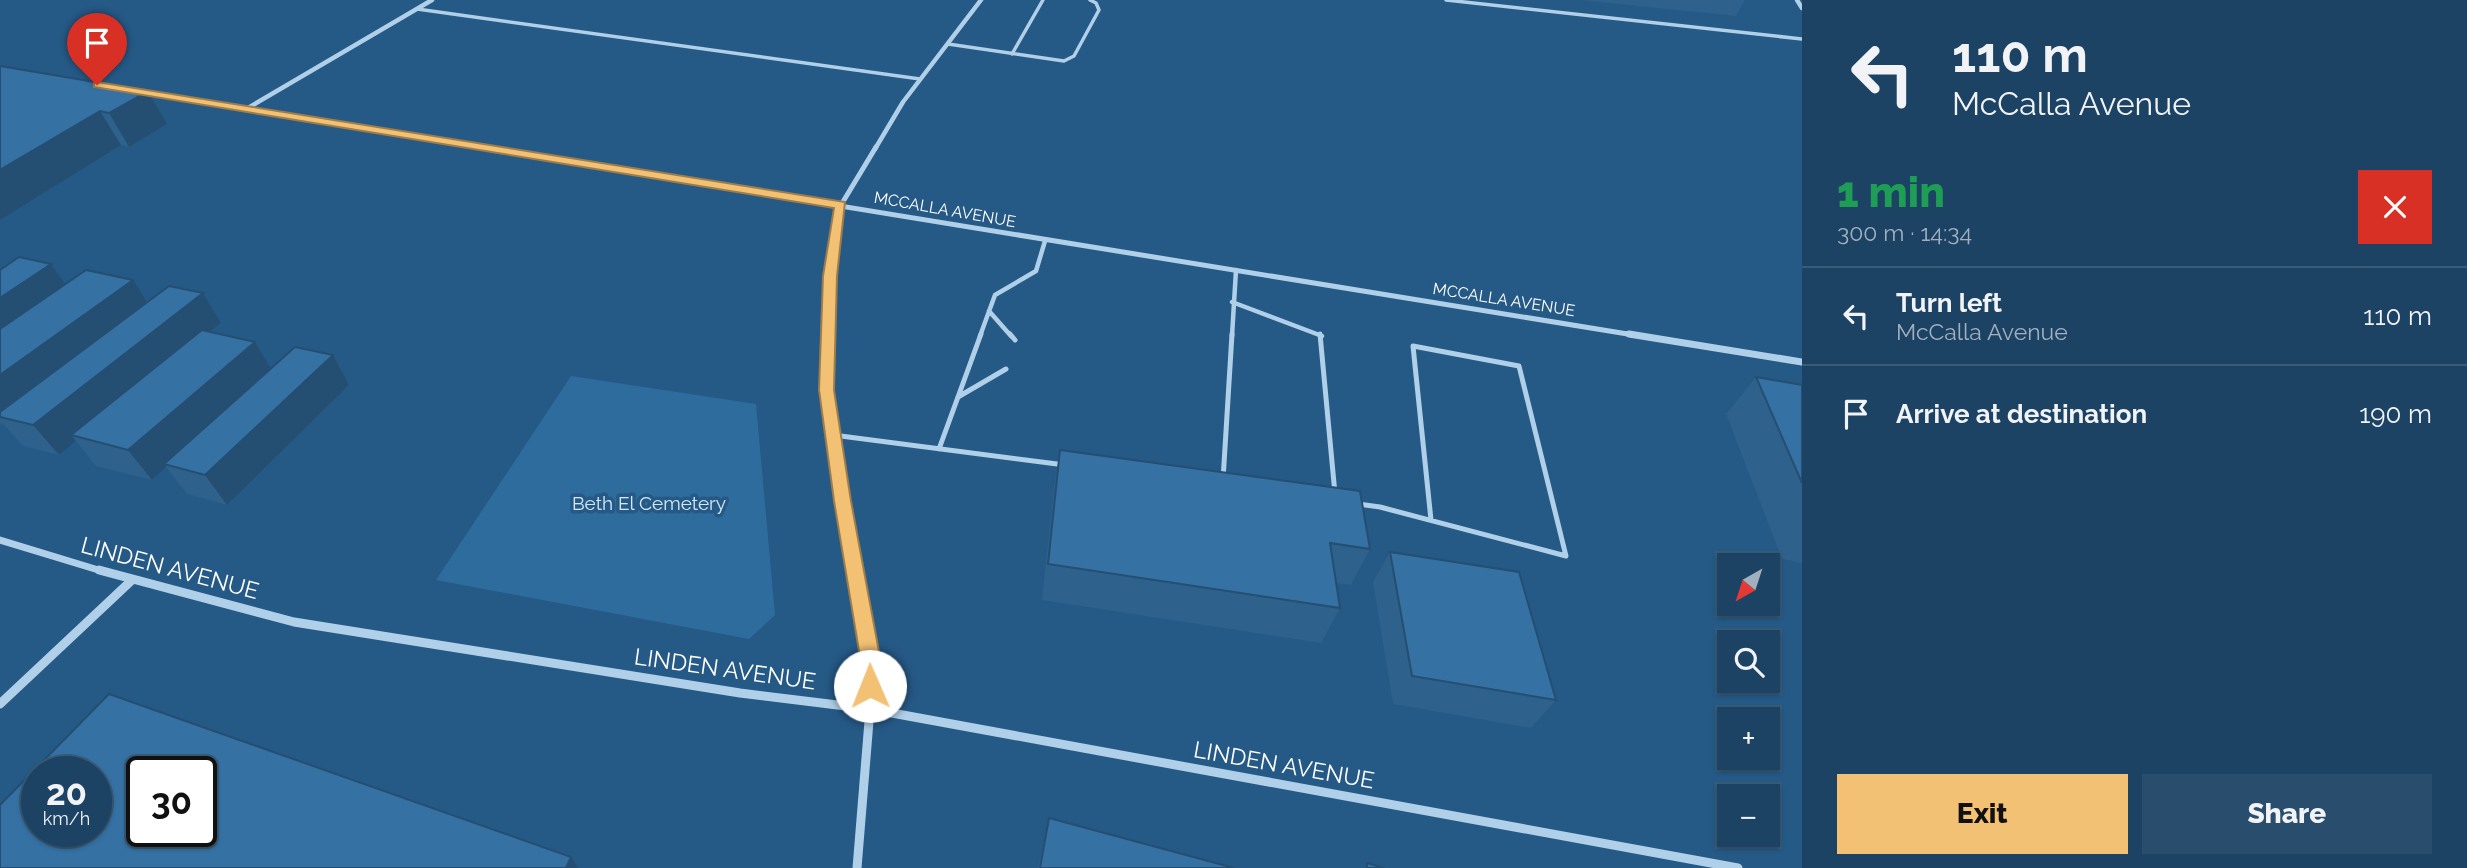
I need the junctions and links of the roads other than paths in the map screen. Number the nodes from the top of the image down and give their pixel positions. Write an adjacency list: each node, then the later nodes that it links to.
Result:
1 (432, 0): 8 (street)
2 (981, 0): 10 (street)
3 (1043, 0): 11 (lane)
4 (1090, 0): 11 (lane)
5 (1446, 0): 9 (lane)
6 (1797, 0): 7 (street)
7 (1802, 8)
8 (417, 9): 12 (lane); 14 (street)
9 (1802, 38)
10 (947, 44): 11 (lane); 12 (street)
11 (1012, 54)
12 (920, 79): 15 (street)
13 (138, 91): 14 (street, MCCALLA AVENUE)
14 (247, 108): 15 (street, MCCALLA AVENUE)
15 (841, 205): 16 (street, MCCALLA AVENUE); 24 (street)
16 (1045, 241): 17 (street, MCCALLA AVENUE); 19 (lane)
17 (1236, 270): 18 (lane); 21 (street, MCCALLA AVENUE)
18 (1232, 302): 28 (lane); 30 (lane)
19 (989, 311): 20 (lane); 23 (lane)
20 (1015, 340)
21 (1802, 362)
22 (1006, 369): 23 (lane)
23 (958, 397): 25 (lane)
24 (833, 435): 25 (lane); 36 (street)
25 (939, 449): 26 (lane)
26 (1074, 466)
27 (1210, 482): 28 (lane)
28 (1223, 484): 29 (lane)
29 (1236, 486)
30 (1323, 499)
31 (1347, 502): 32 (lane)
32 (1431, 520): 32 (lane)
33 (0, 540): 34 (street, LINDEN AVENUE)
34 (132, 580): 35 (street); 36 (street, LINDEN AVENUE)
35 (0, 704)
36 (870, 709): 37 (street); 38 (street, LINDEN AVENUE)
37 (857, 868)
38 (1738, 868)

